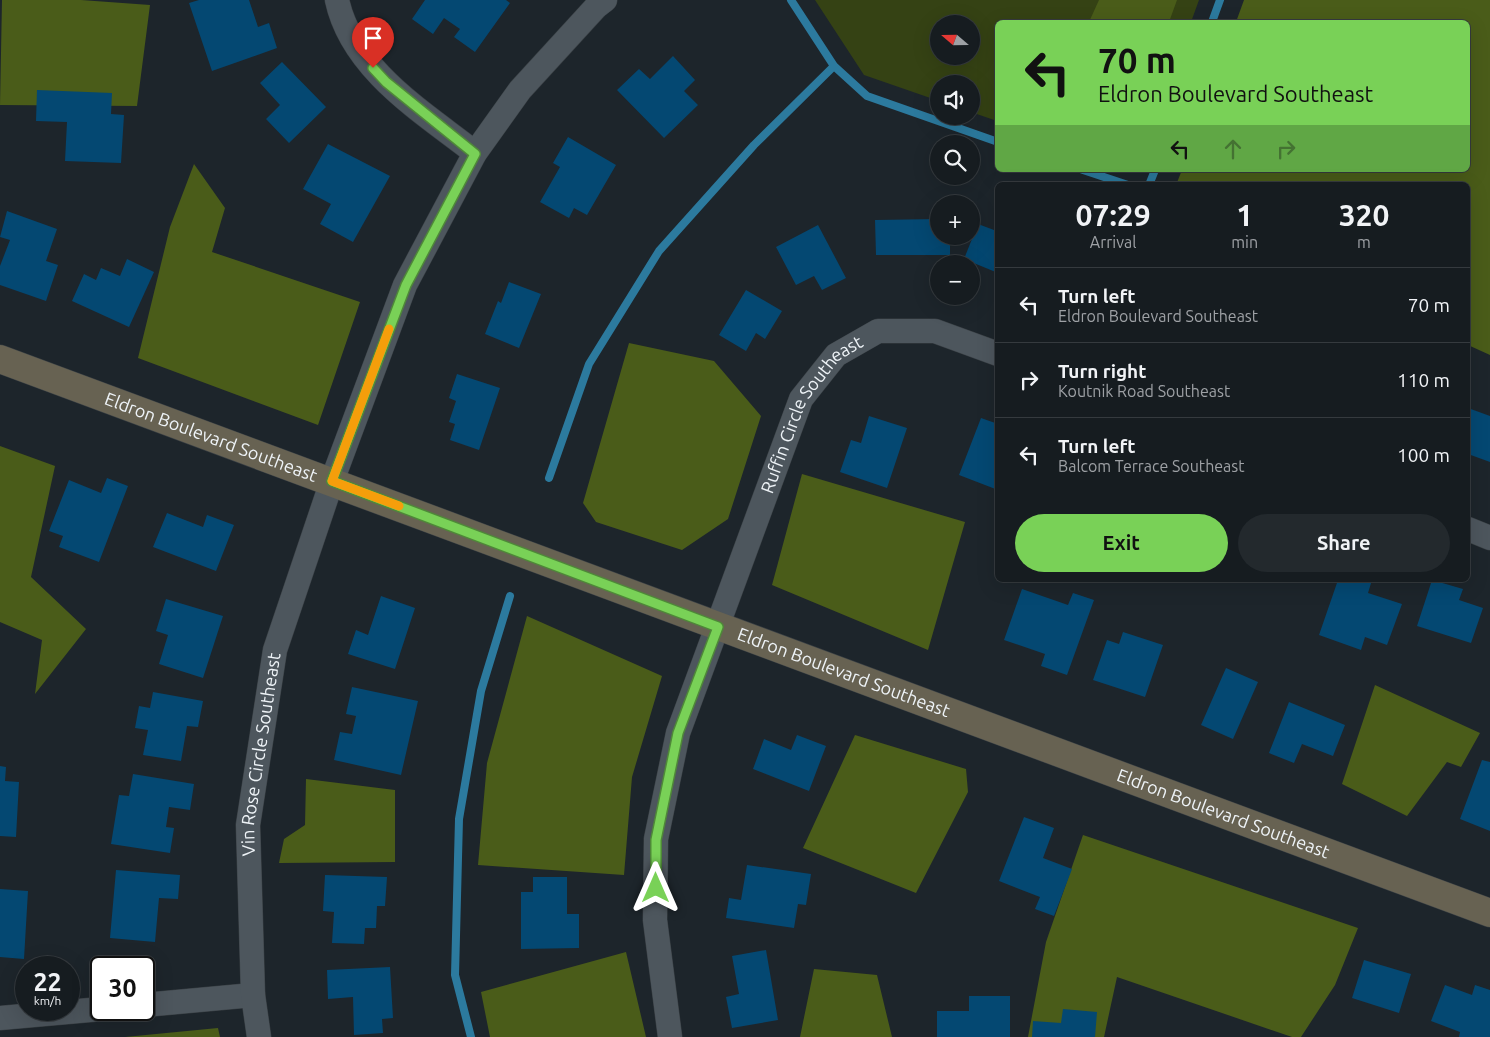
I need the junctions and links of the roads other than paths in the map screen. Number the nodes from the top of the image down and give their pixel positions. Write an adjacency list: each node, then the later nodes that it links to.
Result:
1 (337, 0): 3 (street)
2 (605, 0): 3 (street, Vin Rose Circle Southeast)
3 (475, 154): 6 (street, Vin Rose Circle Southeast)
4 (995, 353): 9 (street, Ruffin Circle Southeast)
5 (0, 358): 6 (street, Eldron Boulevard Southeast)
6 (332, 481): 9 (street, Eldron Boulevard Southeast); 11 (street, Vin Rose Circle Southeast)
7 (1470, 530): 8 (street)
8 (1490, 538)
9 (718, 627): 10 (street, Eldron Boulevard Southeast); 16 (street, Ruffin Circle Southeast)
10 (1490, 913)
11 (253, 995): 12 (street); 15 (street, Vin Rose Circle Southeast)
12 (155, 1004)
13 (90, 1010): 14 (street)
14 (0, 1018)
15 (259, 1037)
16 (670, 1037)

